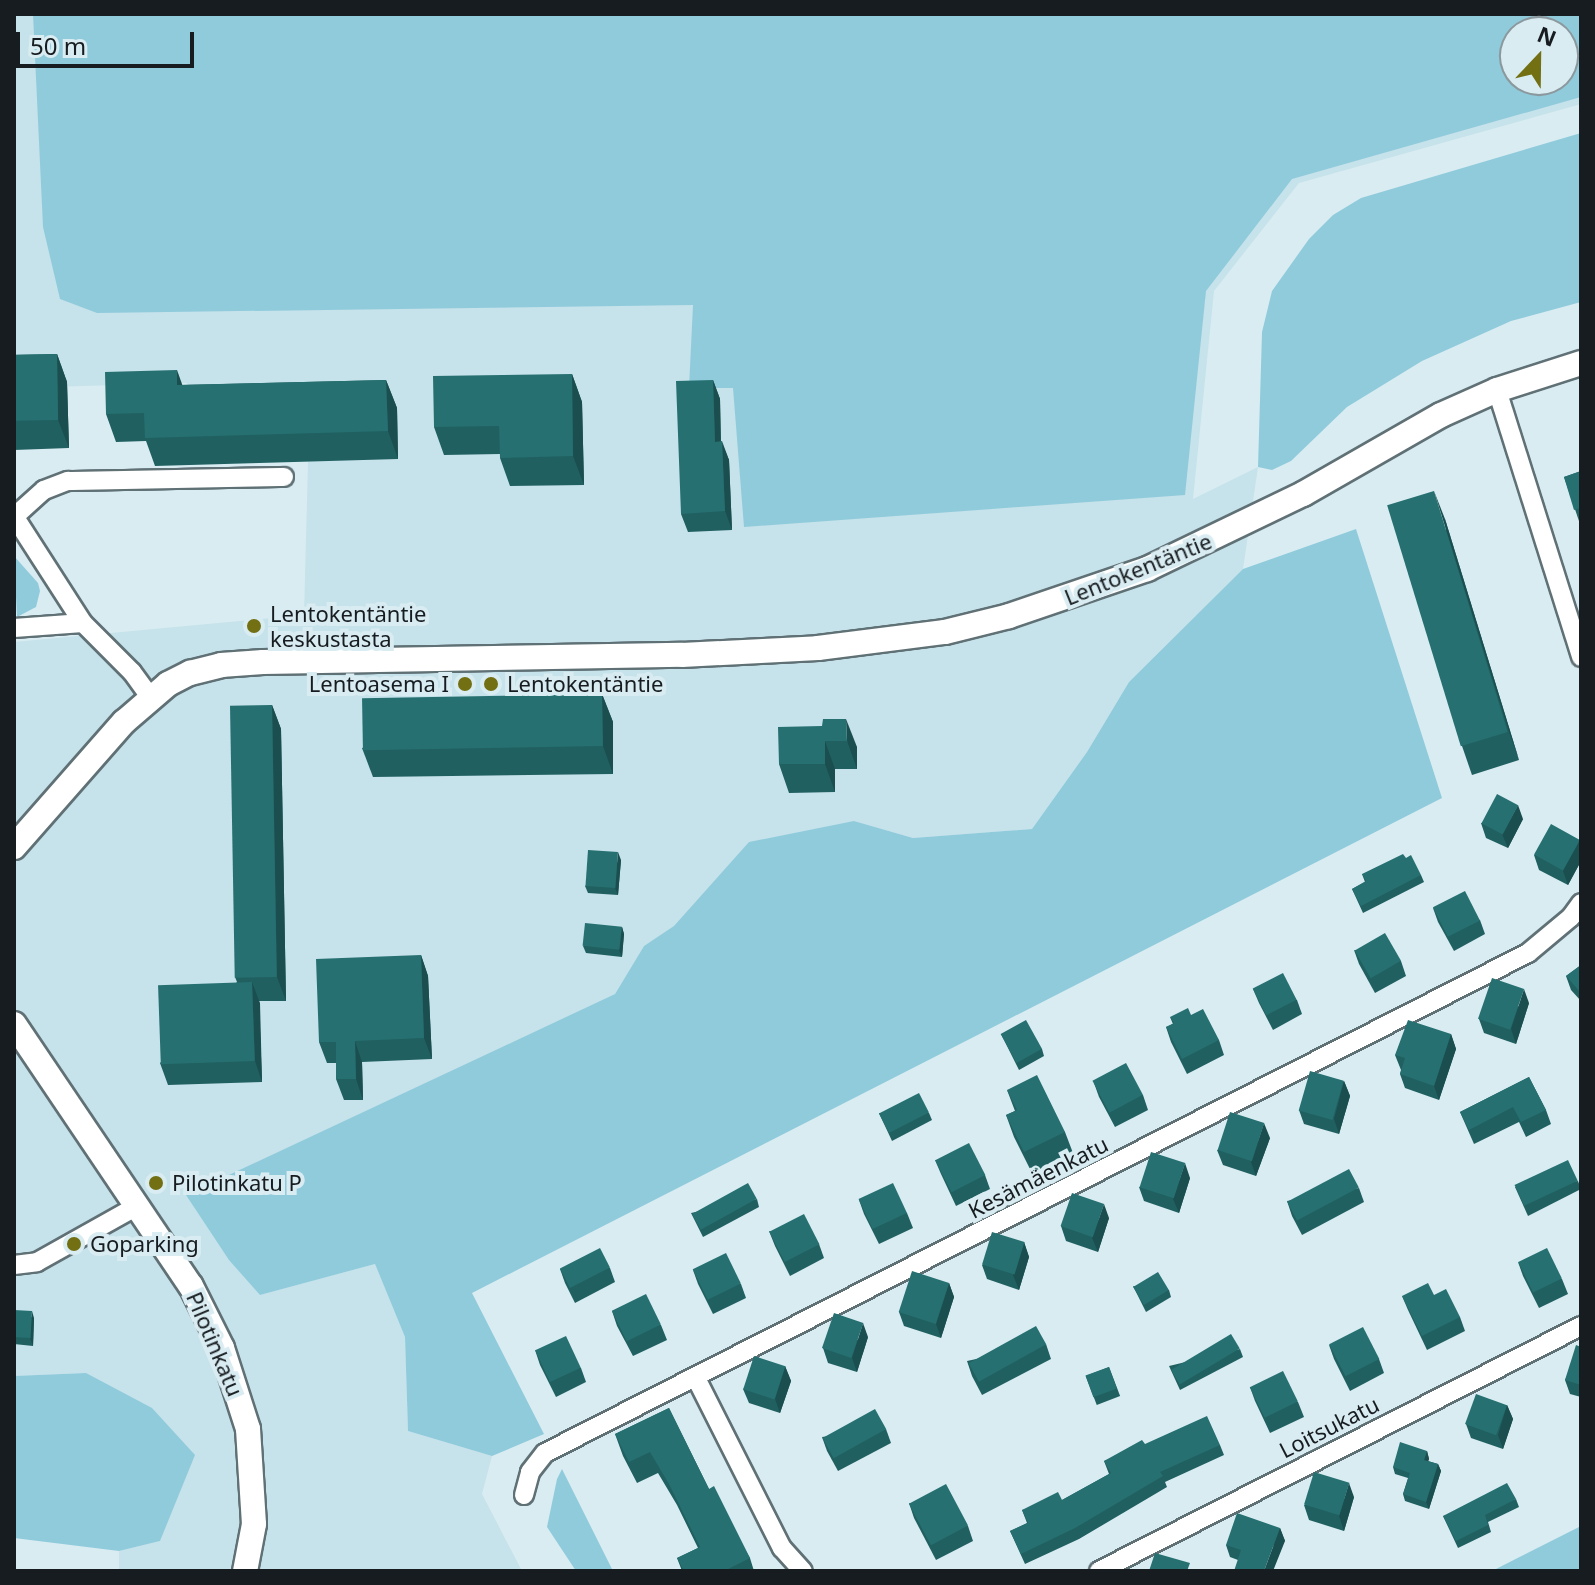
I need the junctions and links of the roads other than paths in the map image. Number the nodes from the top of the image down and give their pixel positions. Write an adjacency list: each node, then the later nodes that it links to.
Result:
1 (1581, 363): 2 (street, Lentokentäntie)
2 (1497, 390): 7 (street); 8 (street, Lentokentäntie)
3 (284, 477): 4 (street)
4 (14, 516): 5 (street)
5 (83, 623): 6 (street); 8 (street)
6 (14, 628)
7 (1581, 657)
8 (151, 698): 9 (street, Lentokentäntie)
9 (14, 847)
10 (1581, 903): 15 (street, Kesämäenkatu)
11 (14, 1024): 12 (street, Pilotinkatu)
12 (139, 1205): 13 (street); 17 (street, Pilotinkatu)
13 (14, 1265)
14 (1581, 1326): 19 (street, Loitsukatu)
15 (696, 1378): 16 (street, Kesämäenkatu); 18 (street)
16 (524, 1495)
17 (245, 1571)
18 (803, 1571)
19 (1099, 1571)

